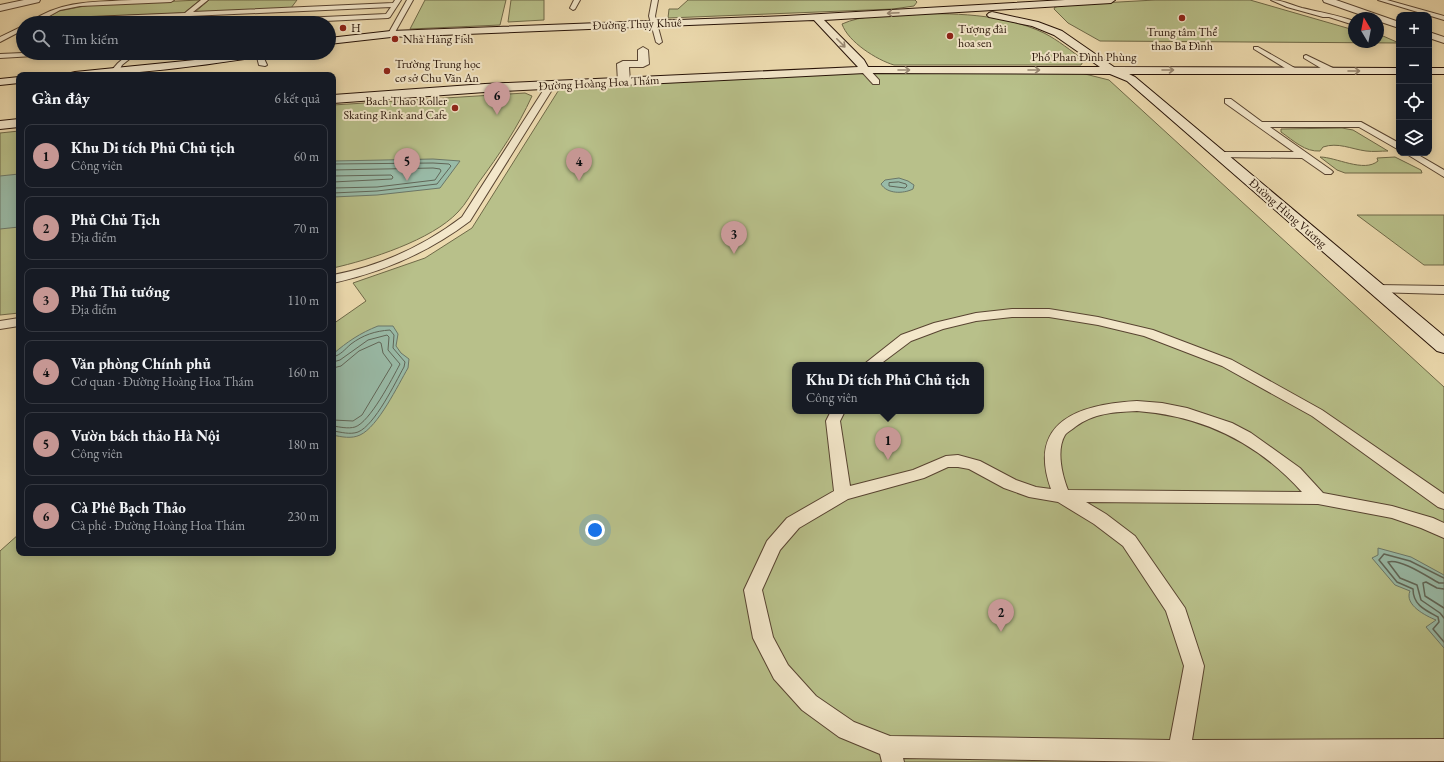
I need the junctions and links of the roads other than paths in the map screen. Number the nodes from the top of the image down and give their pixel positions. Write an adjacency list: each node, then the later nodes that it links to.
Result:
1 (36, 0): 17 (main road)
2 (171, 0): 12 (lane)
3 (205, 0): 20 (lane)
4 (410, 0): 34 (lane)
5 (577, 0): 18 (lane)
6 (655, 0): 31 (lane)
7 (926, 0): 14 (main road)
8 (1111, 0): 15 (main road)
9 (1274, 0): 29 (lane)
10 (1327, 0): 32 (main road)
11 (1381, 0): 26 (lane)
12 (145, 1): 21 (lane)
13 (396, 3): 16 (lane); 25 (lane)
14 (944, 5): 19 (main road); 24 (main road, Đường Thụy Khuê, one-way to 24); 50 (main road, Đường Hùng Vương)
15 (1024, 5): 19 (main road); 28 (main road)
16 (295, 7): 20 (lane); 23 (lane)
17 (0, 8)
18 (573, 8)
19 (964, 8): 28 (main road)
20 (187, 14): 22 (lane)
21 (45, 16)
22 (149, 16)
23 (287, 16)
24 (816, 17): 31 (main road, Đường Thụy Khuê); 51 (main road, one-way to 51)
25 (346, 18): 27 (lane); 30 (lane)
26 (1444, 18)
27 (336, 19)
28 (1036, 19): 37 (main road)
29 (1348, 21)
30 (365, 23)
31 (655, 24): 34 (main road, Đường Thụy Khuê); 40 (lane)
32 (1396, 24)
33 (16, 32): 38 (lane)
34 (391, 34): 36 (main road, Đường Thụy Khuê)
35 (1432, 36): 39 (main road)
36 (336, 39)
37 (1086, 39)
38 (0, 40)
39 (1444, 40)
40 (659, 42)
41 (1256, 48): 52 (lane)
42 (643, 50): 61 (main road)
43 (16, 55): 44 (lane)
44 (0, 56)
45 (1306, 57): 53 (lane)
46 (125, 60): 57 (lane)
47 (208, 60): 57 (main road)
48 (263, 60): 49 (lane)
49 (263, 65)
50 (1113, 65): 51 (main road, Phố Phan Đình Phùng, one-way to 50); 58 (main road, Đường Hùng Vương)
51 (865, 70): 61 (main road, Đường Hoàng Hoa Thám); 62 (lane)
52 (1296, 71): 53 (main road, Phố Phan Đình Phùng); 58 (main road, Phố Phan Đình Phùng, one-way to 52)
53 (1332, 71): 54 (main road, Phố Phan Đình Phùng, one-way to 54)
54 (1396, 71)
55 (1432, 71): 56 (main road)
56 (1444, 71)
57 (116, 72)
58 (1130, 75): 70 (main road, Đường Hùng Vương)
59 (16, 80): 60 (main road)
60 (0, 82)
61 (624, 82): 63 (main road, Đường Hoàng Hoa Thám)
62 (876, 82)
63 (552, 85): 64 (main road, Đường Hoàng Hoa Thám); 75 (lane)
64 (336, 99)
65 (1228, 101): 67 (lane)
66 (16, 123): 68 (main road)
67 (1261, 124): 69 (lane); 71 (lane)
68 (0, 125)
69 (1396, 145)
70 (1220, 155): 71 (lane); 76 (main road, Đường Hùng Vương)
71 (1304, 155): 73 (lane)
72 (1414, 156): 74 (lane)
73 (1328, 172)
74 (1444, 174)
75 (336, 278)
76 (1377, 289): 77 (lane); 80 (main road, Đường Hùng Vương)
77 (1444, 290)
78 (16, 322): 79 (lane)
79 (0, 325)
80 (1444, 346)
81 (874, 362): 86 (lane)
82 (837, 414): 83 (lane)
83 (843, 494): 84 (lane); 89 (lane)
84 (1062, 496): 85 (lane); 85 (lane); 90 (lane)
85 (1318, 498): 87 (lane)
86 (1444, 503)
87 (1444, 531)
88 (1444, 750): 90 (lane)
89 (892, 754): 90 (lane)
90 (1182, 756)

